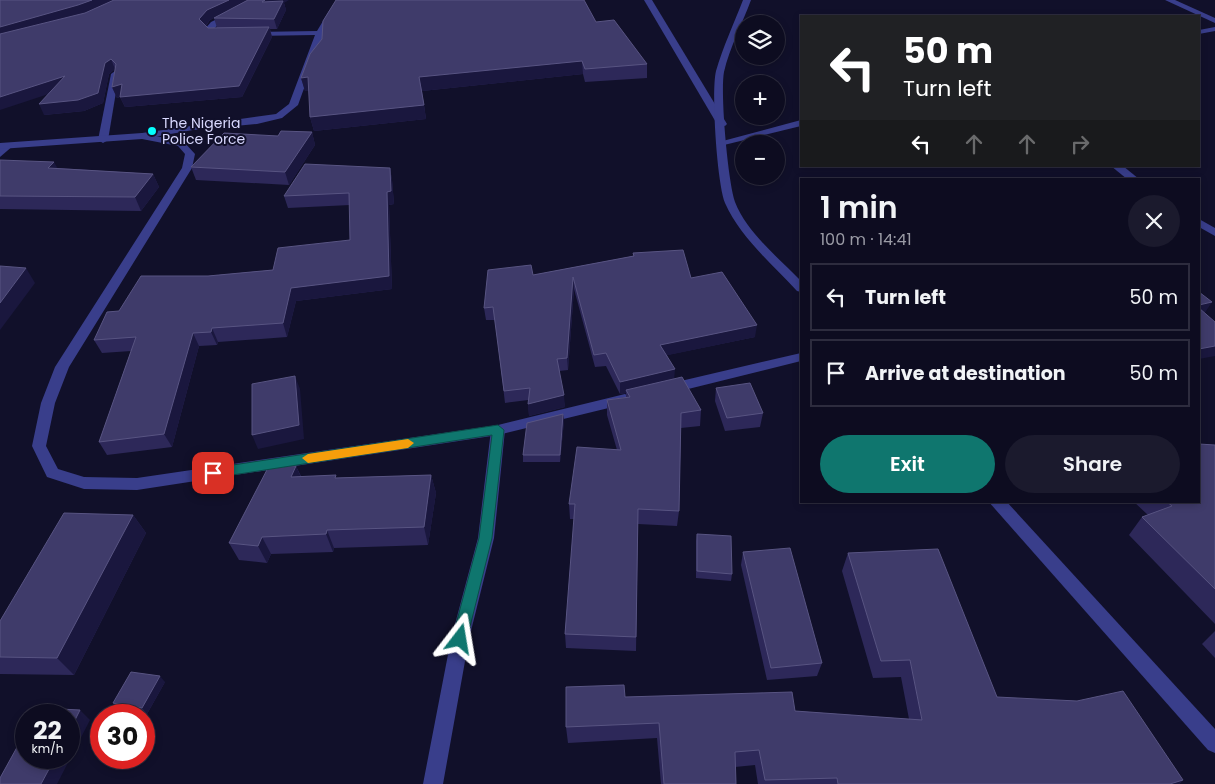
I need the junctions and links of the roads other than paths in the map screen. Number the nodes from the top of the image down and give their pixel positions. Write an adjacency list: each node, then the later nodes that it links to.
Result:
1 (262, 0): 10 (street)
2 (648, 0): 14 (street)
3 (747, 0): 14 (street)
4 (1169, 0): 6 (street)
5 (336, 7): 9 (street)
6 (1215, 21)
7 (1215, 29): 8 (street)
8 (1200, 32)
9 (320, 33): 11 (street); 15 (street)
10 (230, 34)
11 (248, 34)
12 (116, 74): 16 (street)
13 (800, 123): 17 (street)
14 (722, 124): 17 (street)
15 (142, 136): 16 (street); 27 (street)
16 (103, 140): 18 (street)
17 (724, 142): 23 (street)
18 (3, 148)
19 (1117, 167): 20 (street)
20 (1133, 178)
21 (1200, 223): 22 (street)
22 (1215, 234)
23 (800, 287)
24 (800, 357): 25 (street)
25 (659, 391)
26 (640, 396): 27 (street)
27 (498, 430): 30 (street)
28 (998, 503): 29 (street)
29 (1215, 743)
30 (433, 784)

